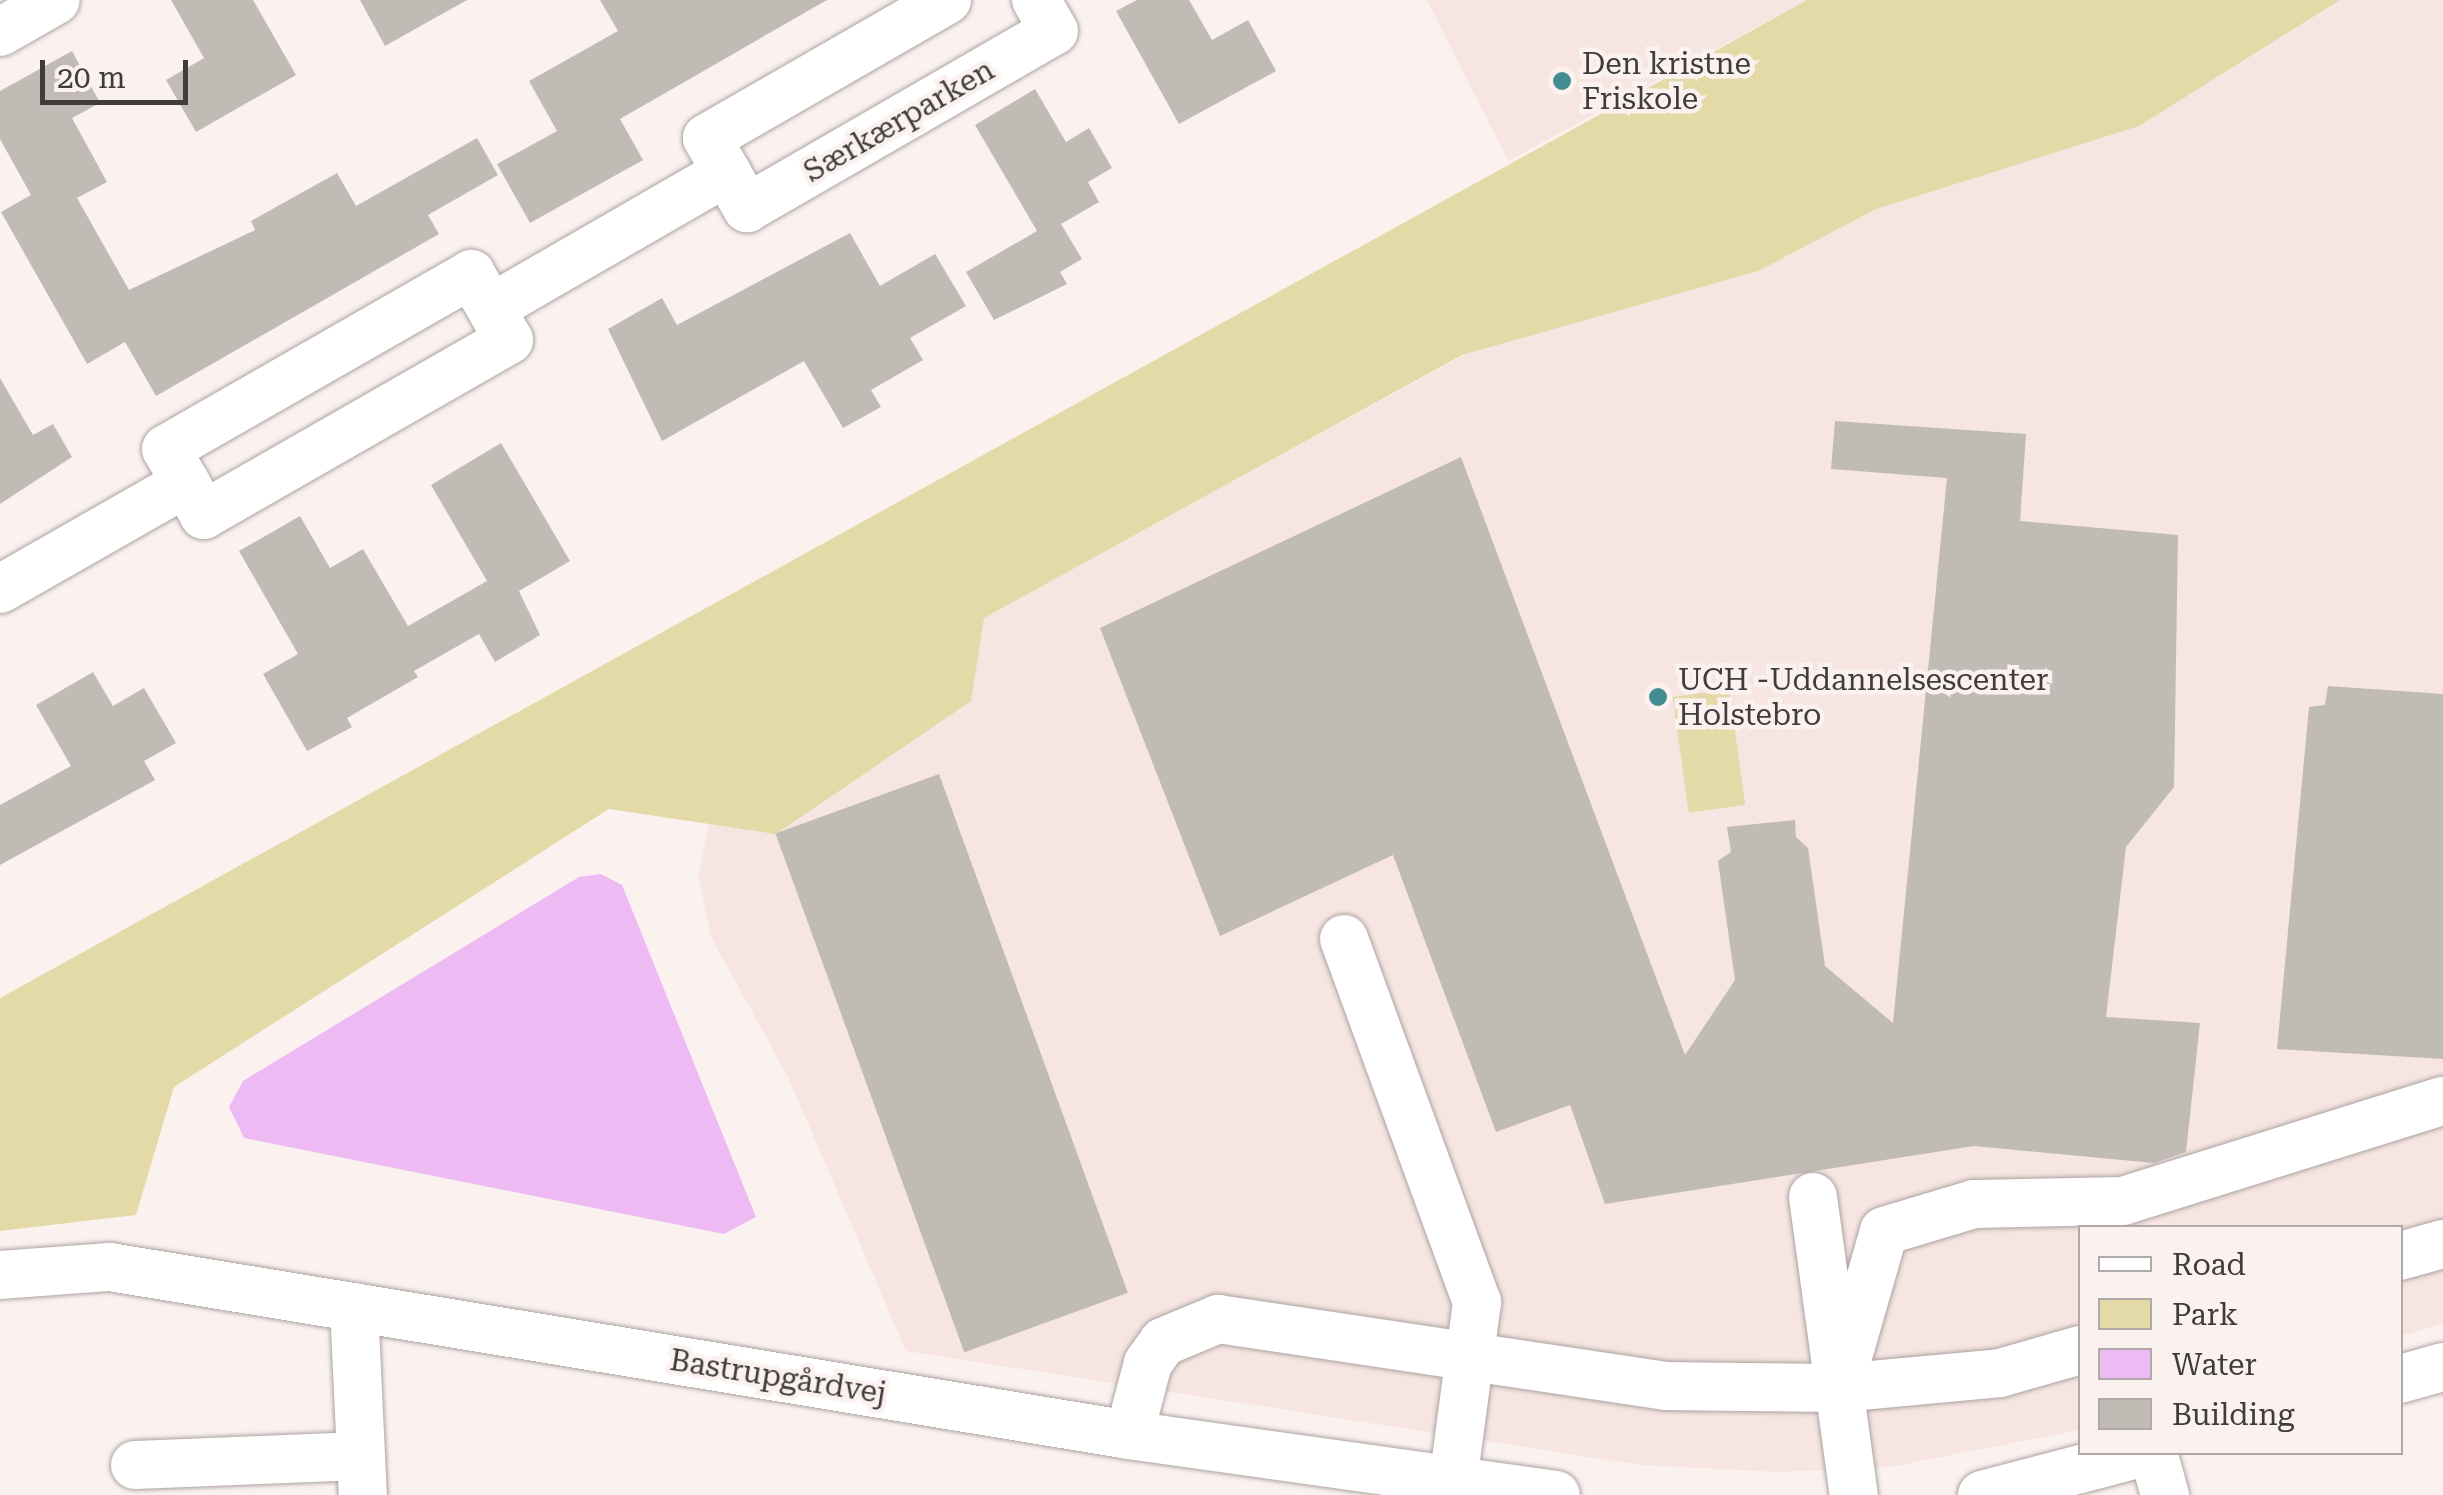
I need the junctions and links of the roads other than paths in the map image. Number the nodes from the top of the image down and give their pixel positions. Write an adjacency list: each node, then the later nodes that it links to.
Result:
1 (56, 0): 4 (street)
2 (947, 0): 5 (street, Særkærparken)
3 (1036, 0): 5 (street, Særkærparken)
4 (0, 32)
5 (726, 172): 6 (street)
6 (491, 308): 7 (street); 7 (street)
7 (186, 483): 8 (street)
8 (0, 589)
9 (1344, 940): 17 (street)
10 (2443, 1102): 20 (street)
11 (1812, 1197): 20 (street)
12 (2443, 1244): 13 (street)
13 (2403, 1255)
14 (0, 1275): 15 (street, Bastrupgårdvej)
15 (354, 1307): 21 (street, Bastrupgårdvej); 25 (street)
16 (2078, 1351): 20 (street)
17 (1472, 1358): 20 (street); 21 (street); 26 (street)
18 (2443, 1367): 19 (street)
19 (2403, 1378)
20 (1839, 1388): 28 (street)
21 (1129, 1435): 26 (street, Bastrupgårdvej)
22 (2137, 1455): 29 (street)
23 (2150, 1455): 30 (street)
24 (135, 1465): 25 (street)
25 (362, 1475)
26 (1453, 1480): 27 (street, Bastrupgårdvej)
27 (1556, 1495)
28 (1854, 1495)
29 (1982, 1495)
30 (2165, 1495)

